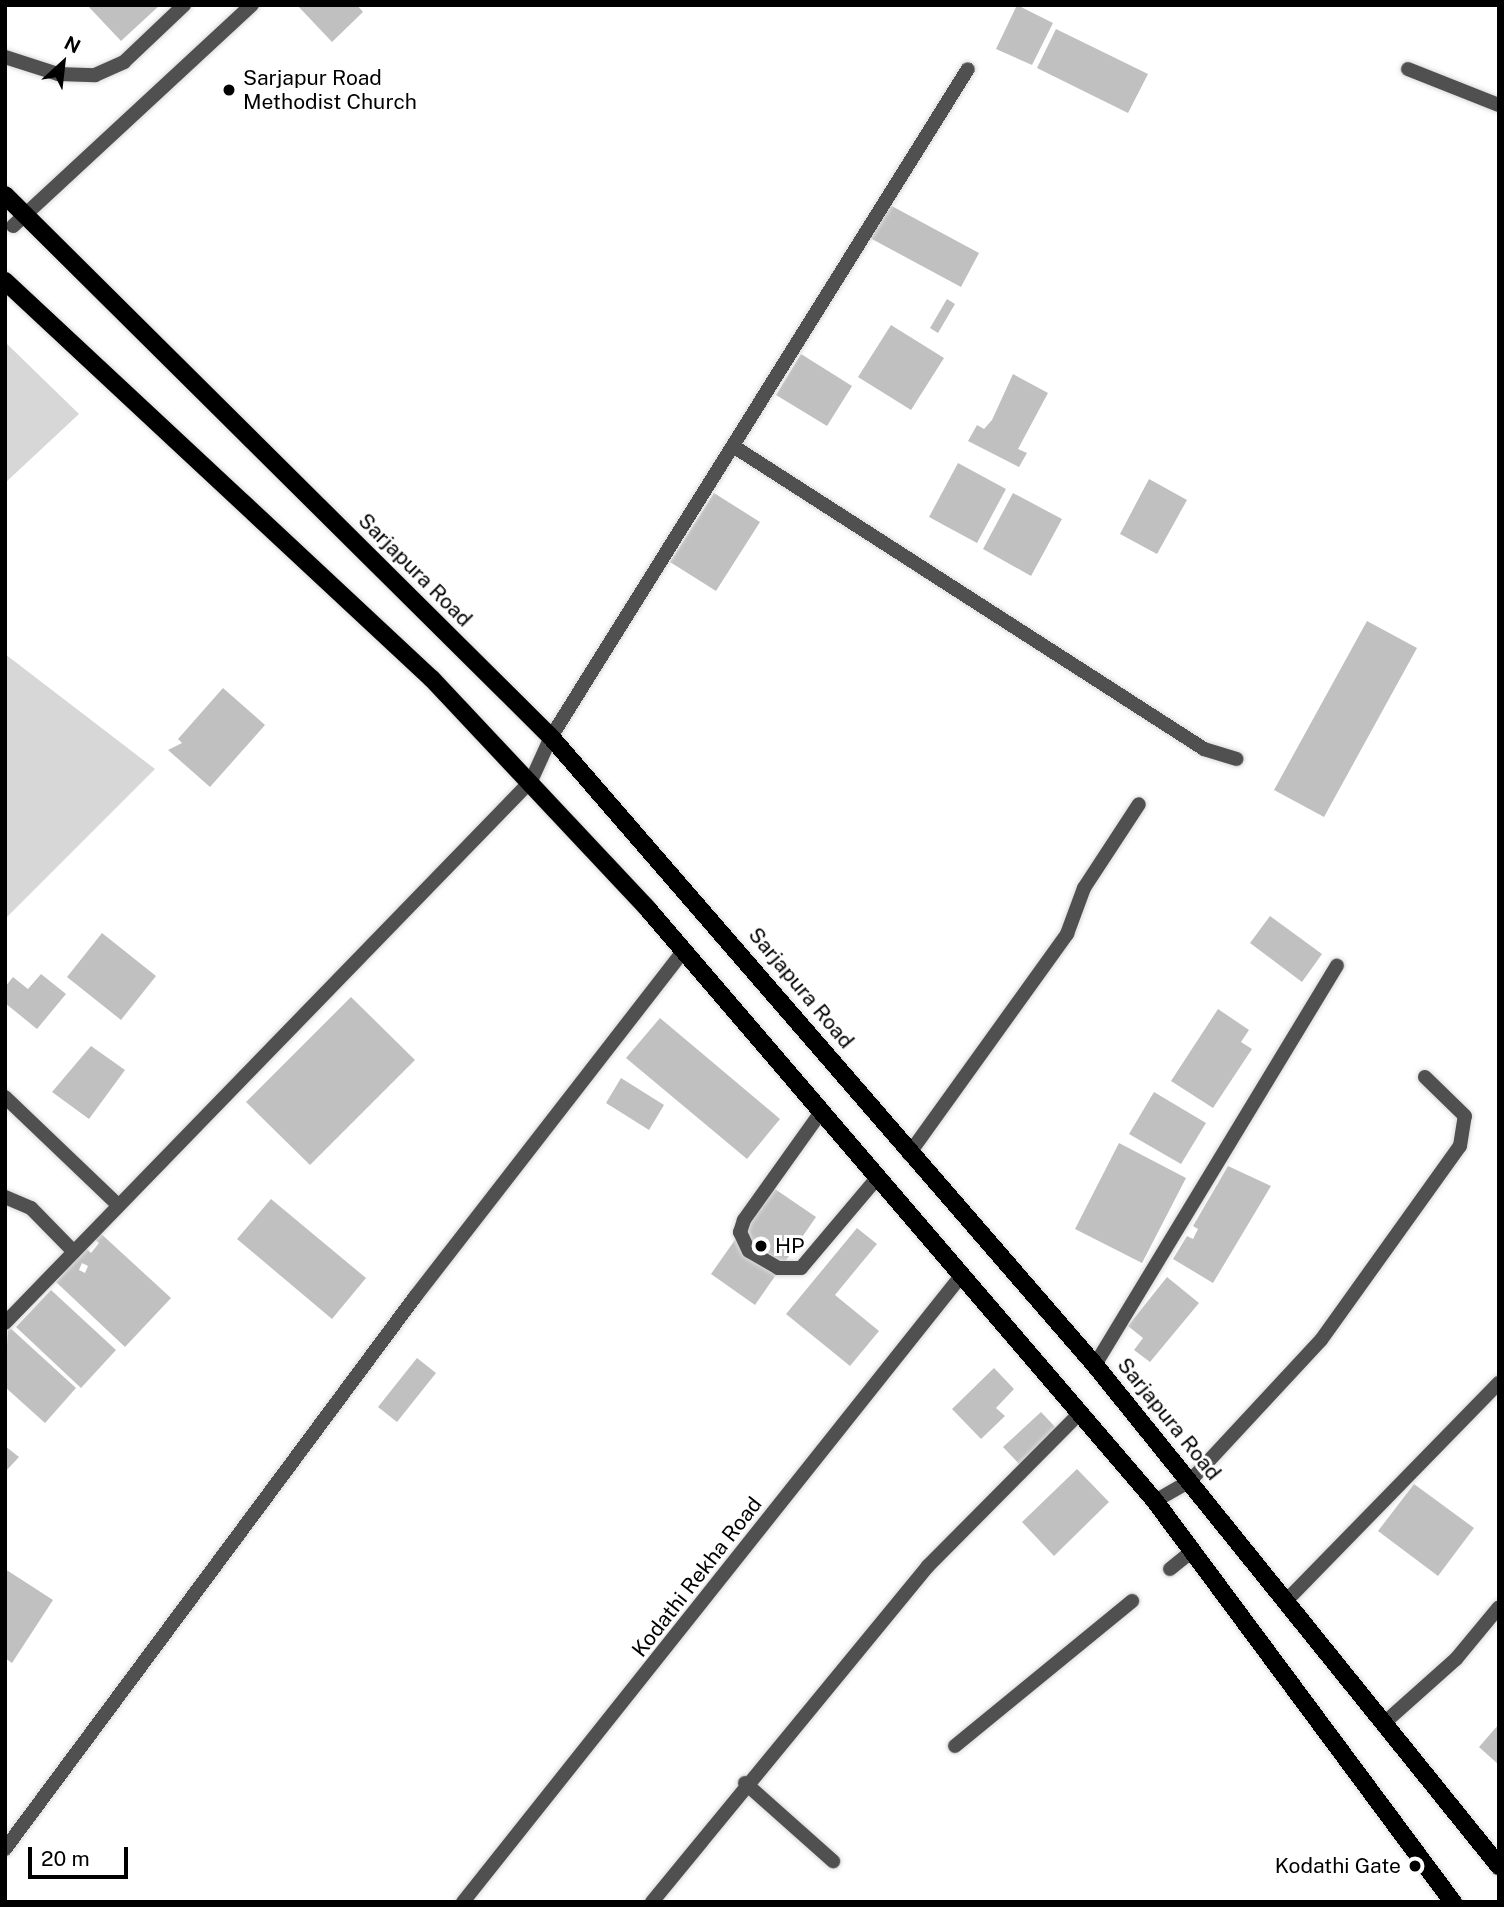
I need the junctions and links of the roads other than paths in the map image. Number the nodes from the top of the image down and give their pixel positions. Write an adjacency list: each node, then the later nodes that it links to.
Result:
1 (184, 5): 3 (street)
2 (252, 5): 8 (street)
3 (5, 57)
4 (968, 69): 10 (street)
5 (1408, 69): 6 (street)
6 (1499, 105)
7 (5, 195): 8 (main road, Sarjapura Road)
8 (19, 220): 11 (main road, Sarjapura Road)
9 (5, 281): 13 (main road)
10 (733, 446): 11 (street); 12 (street)
11 (551, 737): 13 (street); 20 (main road, Sarjapura Road)
12 (1237, 759)
13 (531, 780): 15 (main road); 23 (street)
14 (1139, 804): 20 (street)
15 (683, 951): 19 (main road); 40 (street)
16 (1337, 966): 27 (street)
17 (1425, 1077): 30 (street)
18 (5, 1097): 23 (street)
19 (821, 1112): 21 (main road); 21 (street)
20 (909, 1154): 27 (main road, Sarjapura Road)
21 (877, 1178): 25 (main road)
22 (5, 1196): 24 (street)
23 (118, 1205): 24 (street)
24 (73, 1251): 26 (street)
25 (961, 1276): 29 (main road); 43 (street, Kodathi Rekha Road)
26 (5, 1323)
27 (1095, 1365): 30 (main road, Sarjapura Road)
28 (1499, 1383): 35 (street)
29 (1079, 1413): 31 (main road); 39 (street)
30 (1190, 1481): 31 (street); 35 (main road, Sarjapura Road)
31 (1155, 1502): 32 (main road)
32 (1192, 1551): 33 (street); 45 (main road)
33 (1170, 1569)
34 (1132, 1601): 38 (street)
35 (1286, 1601): 37 (main road, Sarjapura Road)
36 (1499, 1607): 37 (street)
37 (1383, 1724): 42 (main road, Sarjapura Road)
38 (955, 1746)
39 (745, 1783): 41 (street); 44 (street)
40 (5, 1849)
41 (833, 1861)
42 (1499, 1866)
43 (463, 1902)
44 (652, 1902)
45 (1453, 1902)

